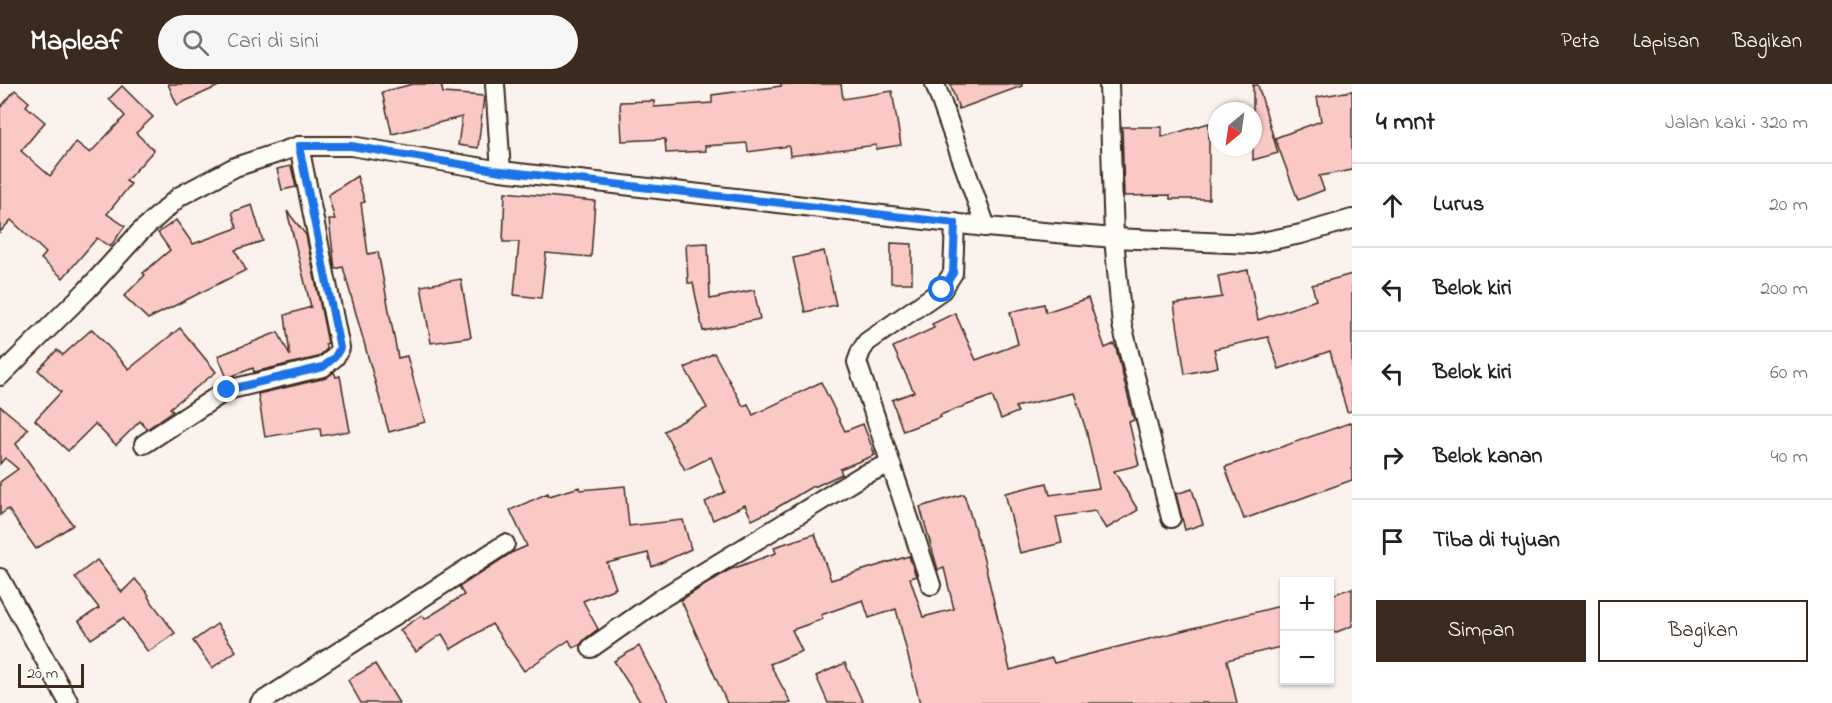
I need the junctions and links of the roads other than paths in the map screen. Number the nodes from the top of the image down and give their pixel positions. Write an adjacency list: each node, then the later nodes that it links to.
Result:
1 (495, 84): 5 (street)
2 (935, 84): 8 (street)
3 (1109, 84): 9 (street)
4 (299, 146): 5 (street); 10 (street); 11 (street)
5 (501, 171): 7 (street)
6 (1352, 219): 9 (street)
7 (955, 223): 8 (street); 12 (street)
8 (986, 227): 9 (street)
9 (1114, 238): 13 (street)
10 (0, 376)
11 (144, 444)
12 (890, 464): 16 (street); 17 (street)
13 (1170, 518)
14 (505, 544): 19 (street)
15 (0, 578): 18 (street)
16 (931, 585)
17 (591, 648)
18 (69, 703)
19 (260, 703)

